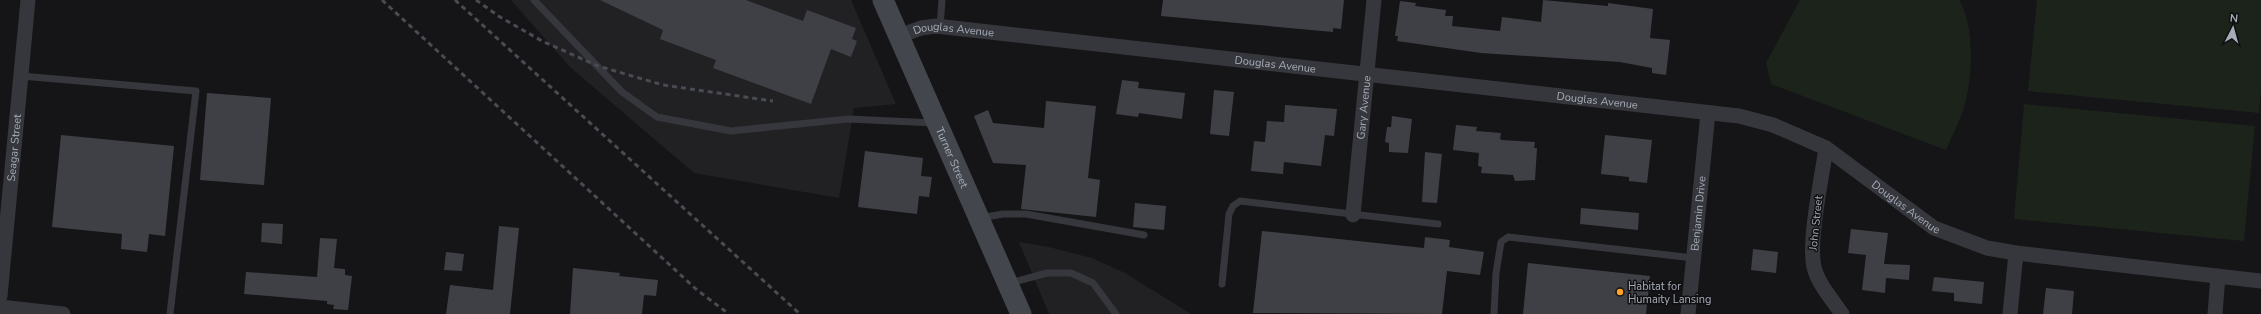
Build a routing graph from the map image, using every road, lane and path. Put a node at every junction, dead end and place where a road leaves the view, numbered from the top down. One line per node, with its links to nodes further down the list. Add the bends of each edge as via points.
1 (28, 0): 9 (street, Seagar Street)
2 (534, 0): 11 (lane, via 622,92 657,117 731,131 848,119)
3 (883, 0): 7 (street, Turner Street)
4 (942, 0): 6 (lane)
5 (1374, 0): 8 (street, Gary Avenue)
6 (940, 27): 7 (street, Douglas Avenue, via 921,28); 8 (street, Douglas Avenue)
7 (899, 36): 11 (street, Turner Street)
8 (1367, 74): 10 (street, Douglas Avenue); 13 (street, Gary Avenue)
9 (21, 76): 23 (street, Seagar Street); 26 (lane, via 196,91)
10 (1708, 113): 12 (street, Douglas Avenue, via 1740,116 1773,125); 18 (street, Benjamin Drive)
11 (937, 124): 14 (street, Turner Street)
12 (1826, 148): 17 (street, Douglas Avenue, via 1934,228 1987,248); 31 (street, John Street, via 1812,249 1814,267 1821,283)
13 (1353, 215): 15 (lane); 22 (lane, via 1240,201 1233,206 1230,214)
14 (980, 218): 16 (lane, via 1026,214); 21 (street, Turner Street)
15 (1438, 224)
16 (1144, 235)
17 (2016, 253): 19 (street, Douglas Avenue); 32 (street)
18 (1694, 258): 29 (lane, via 1508,237 1501,242); 30 (street, Benjamin Drive)
19 (2218, 276): 20 (street, Douglas Avenue); 33 (street)
20 (2261, 281)
21 (1008, 284): 27 (street, Turner Street); 28 (lane, via 1047,273 1071,273 1093,283)
22 (1222, 284)
23 (0, 296)
24 (0, 307): 25 (street)
25 (63, 314)
26 (170, 314)
27 (1021, 314)
28 (1116, 314)
29 (1494, 314)
30 (1688, 314)
31 (1842, 314)
32 (2010, 314)
33 (2214, 314)

